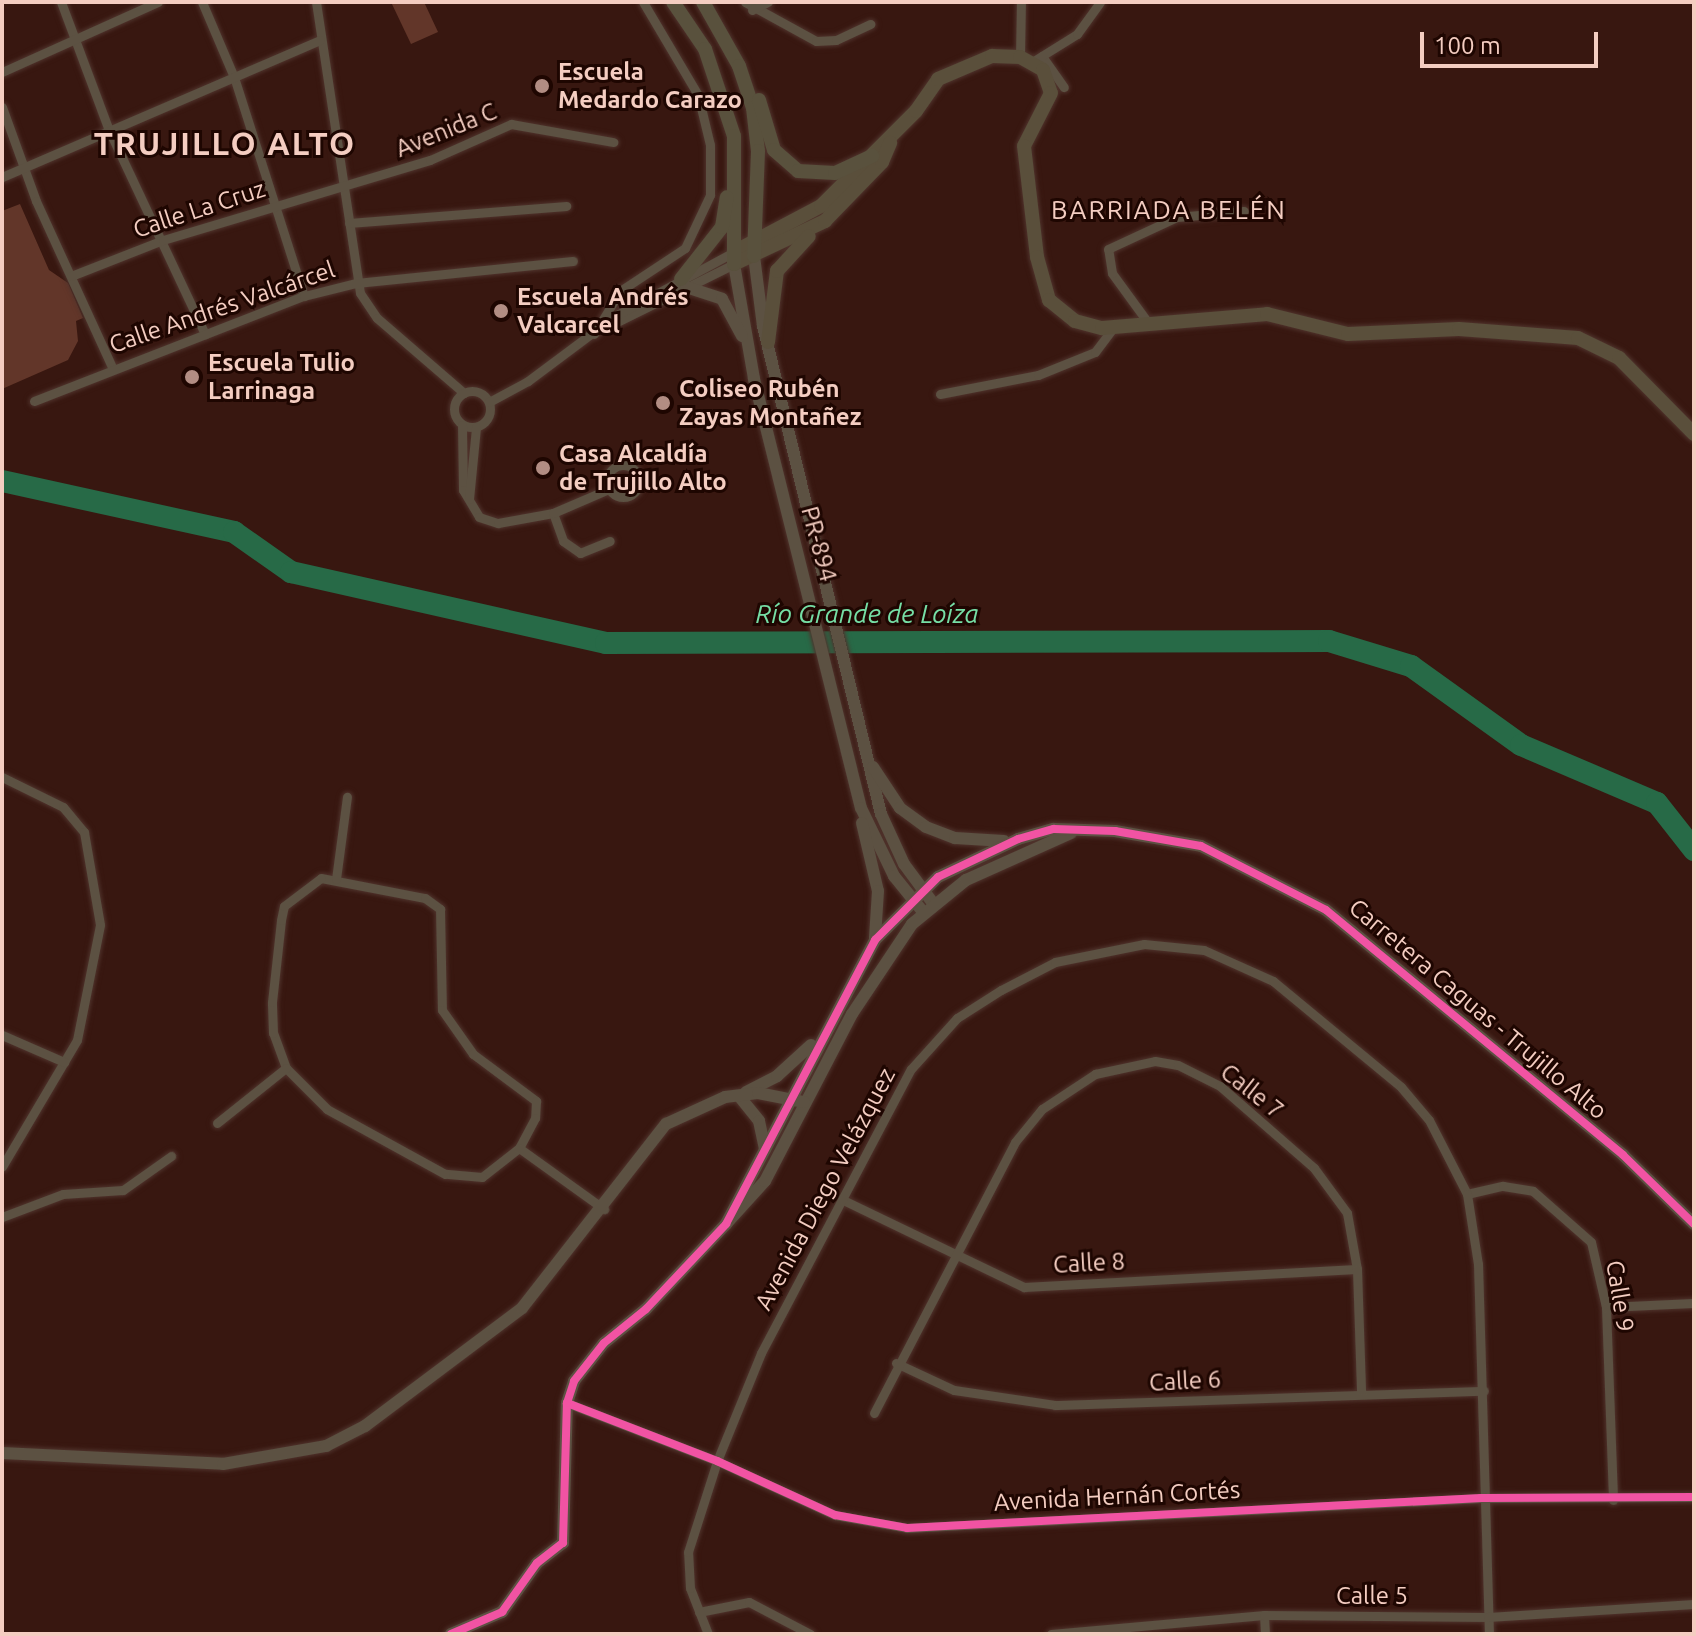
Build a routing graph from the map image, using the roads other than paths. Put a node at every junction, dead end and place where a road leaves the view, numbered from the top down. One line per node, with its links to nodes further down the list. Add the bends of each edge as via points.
1 (61, 2): 13 (street)
2 (158, 2): 13 (street)
3 (202, 2): 18 (street)
4 (316, 2): 14 (street)
5 (643, 2): 45 (street, via 698,95 710,145 710,195 685,248 620,291)
6 (673, 2): 26 (main road, via 715,72 734,136)
7 (703, 2): 16 (main road)
8 (768, 2): 11 (street)
9 (1021, 2): 15 (street)
10 (1100, 2): 15 (street, via 1077,34)
11 (748, 6): 12 (street, via 816,41 836,40)
12 (870, 24)
13 (74, 40): 17 (street); 21 (street)
14 (320, 40): 18 (street); 28 (street)
15 (1031, 59): 19 (street); 22 (main road, via 992,56 938,79); 43 (main road, via 1047,77 1051,93 1024,146 1044,288 1056,308 1075,321)
16 (739, 66): 24 (main road, via 751,77 774,150 787,164 824,175); 35 (main road, via 758,151)
17 (2, 72)
18 (234, 77): 21 (street); 29 (street)
19 (1064, 87)
20 (2, 107): 25 (street)
21 (108, 128): 25 (street); 34 (street)
22 (895, 131): 24 (main road); 33 (main road, via 882,162)
23 (613, 142): 28 (street, Avenida C, via 511,124 430,160)
24 (872, 156): 35 (main road, via 811,214)
25 (23, 168): 27 (street); 38 (street)
26 (736, 168): 36 (main road); 40 (main road, via 728,179 722,227)
27 (2, 177)
28 (342, 184): 29 (street, Calle La Cruz); 32 (street)
29 (273, 205): 34 (street, Calle La Cruz); 41 (street)
30 (566, 206): 32 (street)
31 (1244, 211): 42 (street, via 1177,217 1108,249 1112,273 1132,308)
32 (349, 223): 39 (street)
33 (815, 227): 35 (main road); 46 (main road, via 777,271)
34 (163, 240): 38 (street, Calle La Cruz); 44 (street)
35 (755, 249): 36 (main road); 46 (street, PR-894 / PR-894)
36 (734, 258): 40 (street); 47 (street, PR-894 / PR-894)
37 (573, 261): 39 (street, Calle Andrés Valcárcel)
38 (71, 276): 48 (street)
39 (356, 283): 41 (street, Calle Andrés Valcárcel); 49 (street, via 377,318)
40 (683, 283): 45 (street); 47 (street, via 722,299)
41 (304, 296): 44 (street, Calle Andrés Valcárcel)
42 (1152, 326): 43 (main road); 55 (main road, via 1267,314 1348,334 1459,329 1578,338 1619,358)
43 (1113, 328): 50 (street, via 1095,352 1038,375)
44 (205, 334): 48 (street, Calle Andrés Valcárcel)
45 (594, 334): 52 (street)
46 (768, 342): 60 (street, PR-894 / PR-894)
47 (745, 343): 63 (street, PR-894 / PR-894)
48 (112, 367): 51 (street, Calle Andrés Valcárcel)
49 (464, 393): 52 (street, via 481,393); 53 (street, via 454,408)
50 (940, 394)
51 (34, 401)
52 (489, 402): 54 (street, via 487,420)
53 (462, 425): 54 (street); 57 (street, via 463,490)
54 (476, 427): 57 (street)
55 (1694, 434)
56 (609, 489): 58 (street)
57 (469, 499): 58 (street, via 479,517 498,523)
58 (553, 513): 59 (street, via 563,541 580,553)
59 (610, 541)
60 (870, 761): 65 (street, via 900,808 926,827 975,841); 67 (street, PR-894 / PR-894, via 884,822)
61 (2, 777): 72 (street, via 63,807 84,832 100,925 77,1040)
62 (347, 797): 66 (street)
63 (861, 808): 67 (street, PR-894 / PR-894); 69 (street, via 878,891)
64 (1071, 833): 65 (street, Carretera Caguas - Trujillo Alto, via 1054,829); 68 (street, Carretera Caguas - Trujillo Alto, via 998,862); 87 (street, Carretera Caguas - Trujillo Alto, via 1135,832 1201,846 1326,910 1623,1155)
65 (1018, 839): 67 (street, Carretera Caguas - Trujillo Alto, via 957,866)
66 (336, 879): 73 (street, via 321,878 284,906 272,1002 273,1033); 78 (street, via 425,898 440,909 442,1010 473,1054 536,1101 535,1118)
67 (916, 894): 68 (street, PR-894 / PR-894); 69 (street, Carretera Caguas - Trujillo Alto)
68 (928, 908): 76 (street, Carretera Caguas - Trujillo Alto, via 870,983)
69 (875, 940): 71 (street, Carretera Caguas - Trujillo Alto)
70 (2, 1035): 72 (street)
71 (819, 1038): 74 (street, via 777,1076); 75 (street, Carretera Caguas - Trujillo Alto)
72 (64, 1062): 81 (street)
73 (286, 1068): 77 (street); 78 (street, via 327,1109 445,1174 482,1177)
74 (739, 1096): 75 (street); 79 (street, via 759,1121); 84 (street, via 706,1103 666,1124)
75 (790, 1097): 76 (street); 79 (street, Carretera Caguas - Trujillo Alto)
76 (804, 1102): 86 (street, Carretera Caguas - Trujillo Alto, via 765,1181)
77 (217, 1123)
78 (519, 1148): 84 (street)
79 (765, 1149): 86 (street, Carretera Caguas - Trujillo Alto)
80 (171, 1156): 85 (street, via 123,1190 63,1194)
81 (2, 1167)
82 (1467, 1194): 83 (street, Avenida Diego Velázquez, via 1429,1120 1401,1087 1273,981 1204,950 1144,944 1055,962 957,1018 911,1069); 91 (street, Calle 9, via 1503,1186 1533,1191 1591,1242); 94 (street, Avenida Diego Velázquez, via 1478,1264)
83 (843, 1200): 88 (street, Calle 8); 98 (street, Avenida Diego Velázquez, via 761,1353)
84 (604, 1209): 97 (street, via 522,1308 365,1426 326,1446 223,1464)
85 (2, 1217)
86 (726, 1224): 95 (street, via 646,1309 604,1343 574,1381)
87 (1694, 1224)
88 (953, 1255): 89 (street, Calle 8, via 1024,1287); 89 (street, Calle 7, via 1015,1142 1042,1109 1095,1074 1155,1061 1178,1065 1220,1086 1314,1168 1347,1213); 92 (street, Calle 7)
89 (1357, 1269): 93 (street, Calle 7)
90 (1694, 1303): 91 (street)
91 (1606, 1307): 101 (street, Calle 9)
92 (896, 1363): 93 (street, Calle 6, via 954,1390 1055,1405); 96 (street, Calle 7)
93 (1361, 1391): 94 (street, Calle 6)
94 (1484, 1391): 100 (street, Avenida Diego Velázquez)
95 (567, 1403): 98 (street, Avenida Hernán Cortés); 106 (street, via 563,1543 537,1563 502,1612)
96 (874, 1413)
97 (2, 1453)
98 (717, 1461): 100 (street, Avenida Hernán Cortés, via 835,1515 907,1528); 103 (street, Avenida Diego Velázquez, via 688,1552)
99 (1694, 1497): 101 (street, Avenida Hernán Cortés)
100 (1481, 1498): 101 (street, Avenida Hernán Cortés); 105 (street, Avenida Diego Velázquez)
101 (1613, 1500)
102 (1694, 1604): 105 (street, Calle 5)
103 (699, 1612): 107 (street, Avenida Diego Velázquez); 108 (street, via 749,1602)
104 (1264, 1615): 105 (street, Calle 5); 109 (street, Calle 5); 110 (street)
105 (1488, 1617): 111 (street, Avenida Diego Velázquez)
106 (451, 1634)
107 (708, 1634)
108 (810, 1634)
109 (1051, 1634)
110 (1265, 1634)
111 (1489, 1634)

